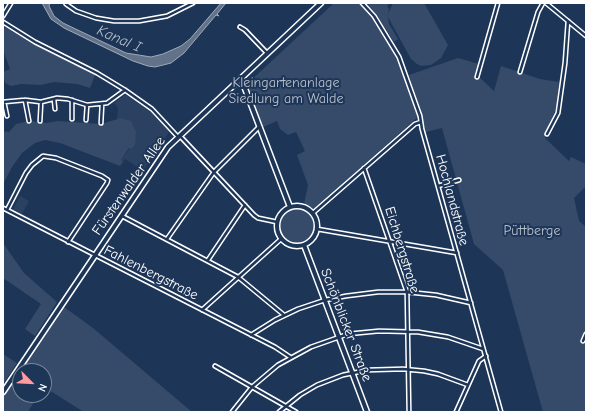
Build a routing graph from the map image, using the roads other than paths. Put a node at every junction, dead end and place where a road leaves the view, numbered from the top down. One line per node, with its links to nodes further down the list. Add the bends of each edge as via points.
1 (11, 3): 8 (street)
2 (193, 3): 7 (street, via 169,15 139,22 96,18 76,12)
3 (321, 3): 13 (main road, Fürstenwalder Allee)
4 (362, 3): 31 (street, Hochlandstraße, via 374,16 399,57)
5 (498, 3): 15 (street)
6 (545, 3): 9 (street); 14 (street, via 538,12)
7 (66, 4)
8 (3, 16)
9 (568, 21): 12 (street); 34 (street, via 558,113)
10 (3, 22): 17 (street)
11 (240, 27): 13 (street, via 246,30)
12 (586, 36)
13 (267, 53): 16 (main road, Fürstenwalder Allee)
14 (520, 72)
15 (477, 77)
16 (241, 78): 33 (main road); 35 (main road, Fürstenwalder Allee)
17 (125, 90): 23 (street, via 110,103); 35 (street, via 152,109)
18 (54, 99): 20 (street); 22 (street); 25 (street)
19 (25, 100): 21 (street); 22 (street); 29 (street)
20 (72, 100): 24 (street); 27 (street)
21 (4, 102): 26 (street)
22 (41, 102): 30 (street)
23 (102, 104): 24 (street); 32 (street)
24 (87, 105): 28 (street)
25 (55, 109)
26 (7, 116)
27 (72, 119)
28 (86, 120)
29 (29, 121)
30 (40, 121)
31 (422, 122): 36 (street, via 415,124); 39 (street, Hochlandstraße)
32 (101, 123)
33 (260, 127): 37 (street); 41 (main road)
34 (547, 134)
35 (179, 136): 37 (street); 45 (main road, Fürstenwalder Allee)
36 (364, 168): 44 (street); 51 (street, Eichbergstraße)
37 (214, 172): 40 (street); 48 (street)
38 (459, 180): 39 (street)
39 (438, 186): 53 (street, Hochlandstraße)
40 (245, 206): 46 (street, via 258,218); 55 (street)
41 (290, 207): 44 (main road, via 304,207); 46 (main road, via 282,212)
42 (3, 208): 43 (street, Fahlenbergstraße)
43 (7, 210): 50 (street, Fahlenbergstraße); 50 (street, via 26,173 43,156 56,158 102,176 108,180 107,183)
44 (313, 213): 47 (main road)
45 (121, 216): 48 (street); 54 (main road, Fürstenwalder Allee)
46 (277, 222): 49 (main road)
47 (317, 229): 51 (street); 52 (main road, via 314,237)
48 (167, 239): 55 (street)
49 (281, 239): 52 (main road, via 295,246); 56 (street)
50 (68, 242): 54 (street, Fahlenbergstraße)
51 (390, 243): 53 (street); 57 (street, Eichbergstraße)
52 (304, 245): 58 (main road, Schönblicker Straße)
53 (457, 253): 59 (street, Hochlandstraße)
54 (94, 256): 60 (street, Fahlenbergstraße); 75 (main road, Fürstenwalder Allee)
55 (208, 260): 56 (street)
56 (238, 277): 60 (street); 61 (street)
57 (407, 292): 58 (street, via 368,293); 59 (street); 62 (street, Eichbergstraße)
58 (325, 300): 61 (street); 65 (main road, Schönblicker Straße)
59 (471, 303): 67 (street, Hochlandstraße)
60 (202, 310): 64 (street, Fahlenbergstraße)
61 (284, 315): 64 (street)
62 (408, 331): 65 (street, via 368,332); 67 (street, via 448,337); 71 (street, Eichbergstraße)
63 (586, 334): 66 (street)
64 (251, 335): 69 (street, Fahlenbergstraße)
65 (339, 337): 69 (street, via 311,346); 72 (main road, Schönblicker Straße)
66 (583, 341)
67 (483, 349): 68 (street, Hochlandstraße)
68 (486, 356): 73 (street, via 479,361); 83 (street, Hochlandstraße)
69 (290, 357): 74 (street, via 269,371)
70 (215, 366): 74 (street)
71 (408, 369): 72 (street); 73 (street, via 438,374); 81 (street, Eichbergstraße)
72 (353, 372): 76 (street, via 317,385); 80 (main road, Schönblicker Straße)
73 (468, 385): 82 (street)
74 (252, 387): 76 (street); 77 (street)
75 (3, 392)
76 (286, 406): 78 (street); 79 (street)
77 (232, 412)
78 (279, 412)
79 (296, 412)
80 (367, 412)
81 (409, 412)
82 (456, 412)
83 (501, 412)

